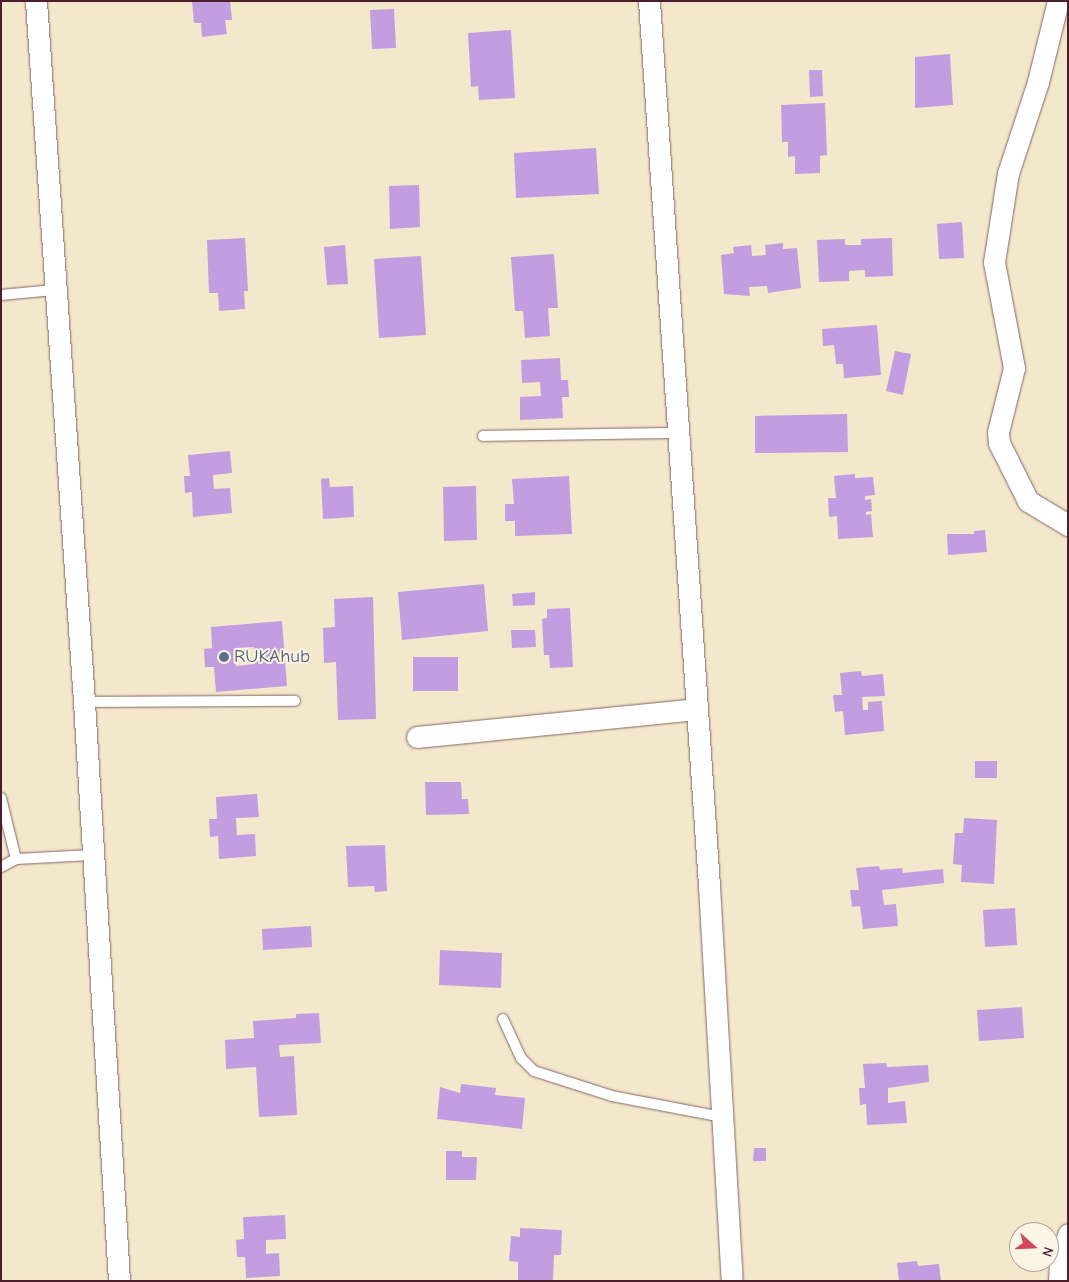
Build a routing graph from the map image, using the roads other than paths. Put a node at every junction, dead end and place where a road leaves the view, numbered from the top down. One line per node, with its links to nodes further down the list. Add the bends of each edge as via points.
1 (36, 1): 4 (street)
2 (649, 1): 6 (street)
3 (1058, 1): 8 (street, via 1038,82 1008,173 994,262 1014,368 998,432 999,443 1028,501)
4 (54, 290): 5 (lane); 10 (street)
5 (1, 294)
6 (679, 433): 7 (lane); 11 (street)
7 (483, 436)
8 (1068, 525)
9 (295, 701): 10 (lane)
10 (84, 702): 14 (street)
11 (696, 709): 12 (street); 18 (street)
12 (417, 737)
13 (1, 798): 15 (lane)
14 (92, 855): 15 (lane); 20 (street)
15 (16, 859): 16 (lane)
16 (1, 867)
17 (503, 1019): 18 (lane, via 521,1058 534,1070 612,1096)
18 (722, 1117): 21 (street)
19 (1068, 1234): 22 (street, via 1060,1261)
20 (119, 1281)
21 (732, 1281)
22 (1059, 1281)

